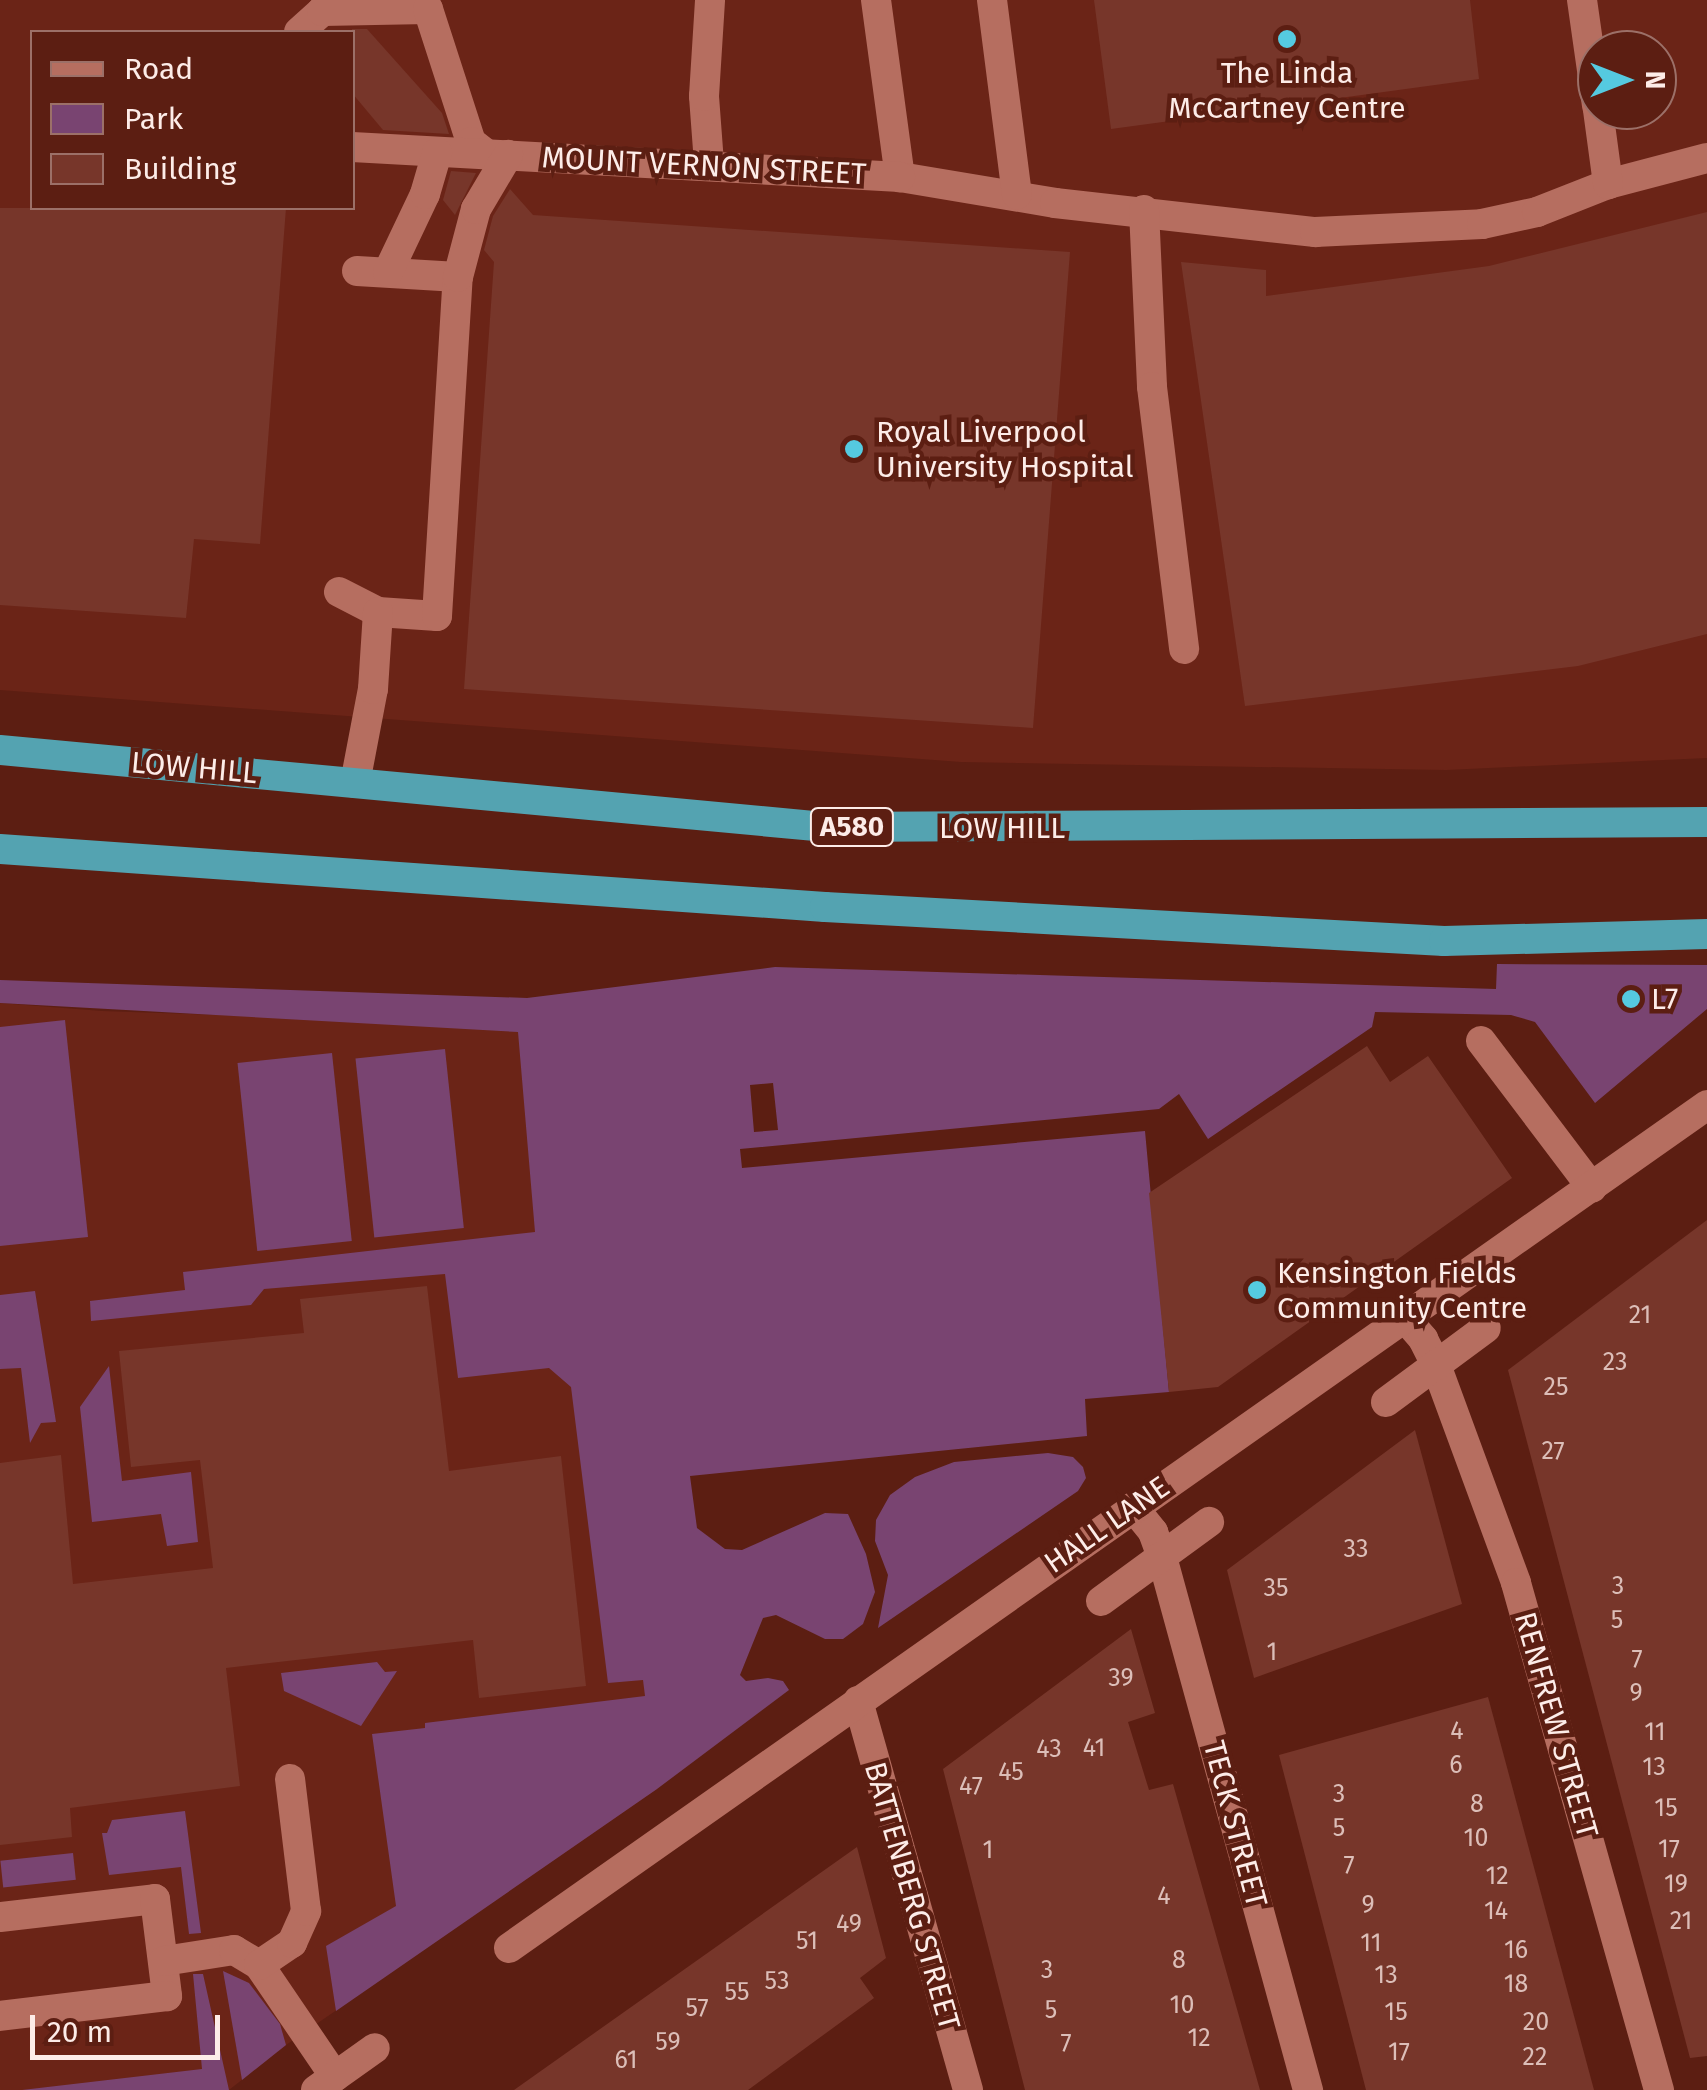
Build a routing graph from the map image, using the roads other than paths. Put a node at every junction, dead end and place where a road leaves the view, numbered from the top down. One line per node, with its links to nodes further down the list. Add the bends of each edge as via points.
1 (710, 0): 13 (street, via 704,96)
2 (876, 0): 14 (street, MOUNT VERNON STREET)
3 (992, 0): 16 (street)
4 (1582, 0): 7 (street)
5 (432, 5): 6 (street, via 322,11); 11 (street, via 471,142)
6 (301, 30)
7 (1586, 30)
8 (1600, 130): 15 (street)
9 (355, 147): 10 (street, MOUNT VERNON STREET)
10 (437, 153): 11 (street, MOUNT VERNON STREET); 18 (street, via 424,194 372,272)
11 (496, 154): 13 (street, MOUNT VERNON STREET); 18 (street)
12 (1707, 158): 15 (street, MOUNT VERNON STREET)
13 (709, 163): 14 (street, MOUNT VERNON STREET)
14 (900, 177): 16 (street, MOUNT VERNON STREET)
15 (1608, 184): 17 (street, MOUNT VERNON STREET, via 1537,212 1418,230 1315,232)
16 (1017, 194): 17 (street, MOUNT VERNON STREET)
17 (1144, 210): 21 (street, via 1152,387)
18 (458, 277): 20 (street, via 437,616)
19 (339, 592): 20 (street)
20 (378, 612): 23 (street, via 373,689)
21 (1184, 649)
22 (0, 750): 23 (highway, LOW HILL / A580)
23 (355, 783): 24 (highway, LOW HILL / A580, via 826,827)
24 (1707, 822)
25 (0, 849): 26 (highway, via 805,906 1444,941)
26 (1707, 934)
27 (1481, 1041): 29 (street)
28 (1707, 1105): 29 (street, HALL LANE)
29 (1592, 1188): 30 (street, HALL LANE)
30 (1405, 1318): 32 (street, RENFREW STREET); 34 (street, HALL LANE)
31 (1486, 1328): 32 (street)
32 (1436, 1365): 33 (street); 49 (street, RENFREW STREET, via 1516,1583)
33 (1386, 1402)
34 (1134, 1507): 36 (street, TECK STREET, via 1154,1532); 38 (street, HALL LANE)
35 (1210, 1522): 36 (street)
36 (1162, 1557): 37 (street); 48 (street, TECK STREET)
37 (1101, 1601)
38 (858, 1701): 41 (street, HALL LANE); 47 (street, BATTENBERG STREET)
39 (290, 1778): 43 (street, via 306,1911 292,1943)
40 (0, 1917): 42 (street, via 155,1898)
41 (509, 1948)
42 (164, 1961): 43 (street, via 234,1950); 44 (street, via 167,1996)
43 (259, 1966): 46 (street)
44 (0, 2016)
45 (375, 2048): 46 (street)
46 (326, 2083)
47 (968, 2090)
48 (1308, 2090)
49 (1659, 2090)

